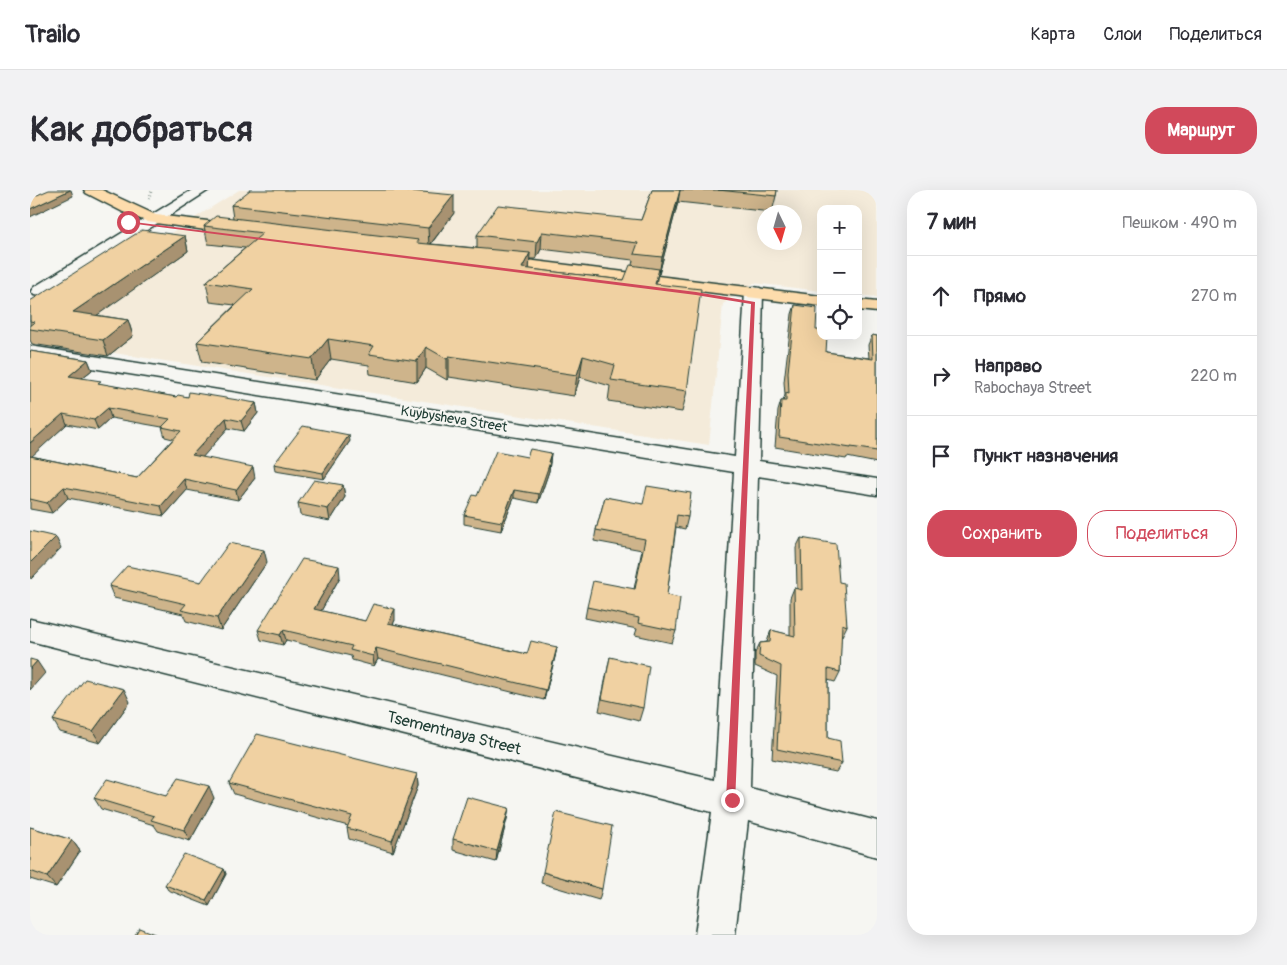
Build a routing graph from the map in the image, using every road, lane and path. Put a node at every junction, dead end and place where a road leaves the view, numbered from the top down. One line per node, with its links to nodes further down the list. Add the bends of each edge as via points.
1 (91, 190): 6 (highway)
2 (148, 190): 3 (path)
3 (153, 190): 5 (path)
4 (202, 190): 6 (street)
5 (149, 197)
6 (153, 219): 7 (highway); 9 (street)
7 (260, 232)
8 (477, 259): 10 (highway)
9 (40, 291)
10 (754, 292): 11 (highway); 15 (street)
11 (817, 300)
12 (862, 305): 13 (highway)
13 (877, 307)
14 (30, 352): 15 (street, Kuybysheva Street)
15 (746, 466): 16 (street, Kuybysheva Street); 18 (street)
16 (877, 487)
17 (30, 630): 18 (street, Tsementnaya Street)
18 (732, 800): 19 (street, Tsementnaya Street); 20 (street)
19 (877, 839)
20 (715, 935)

